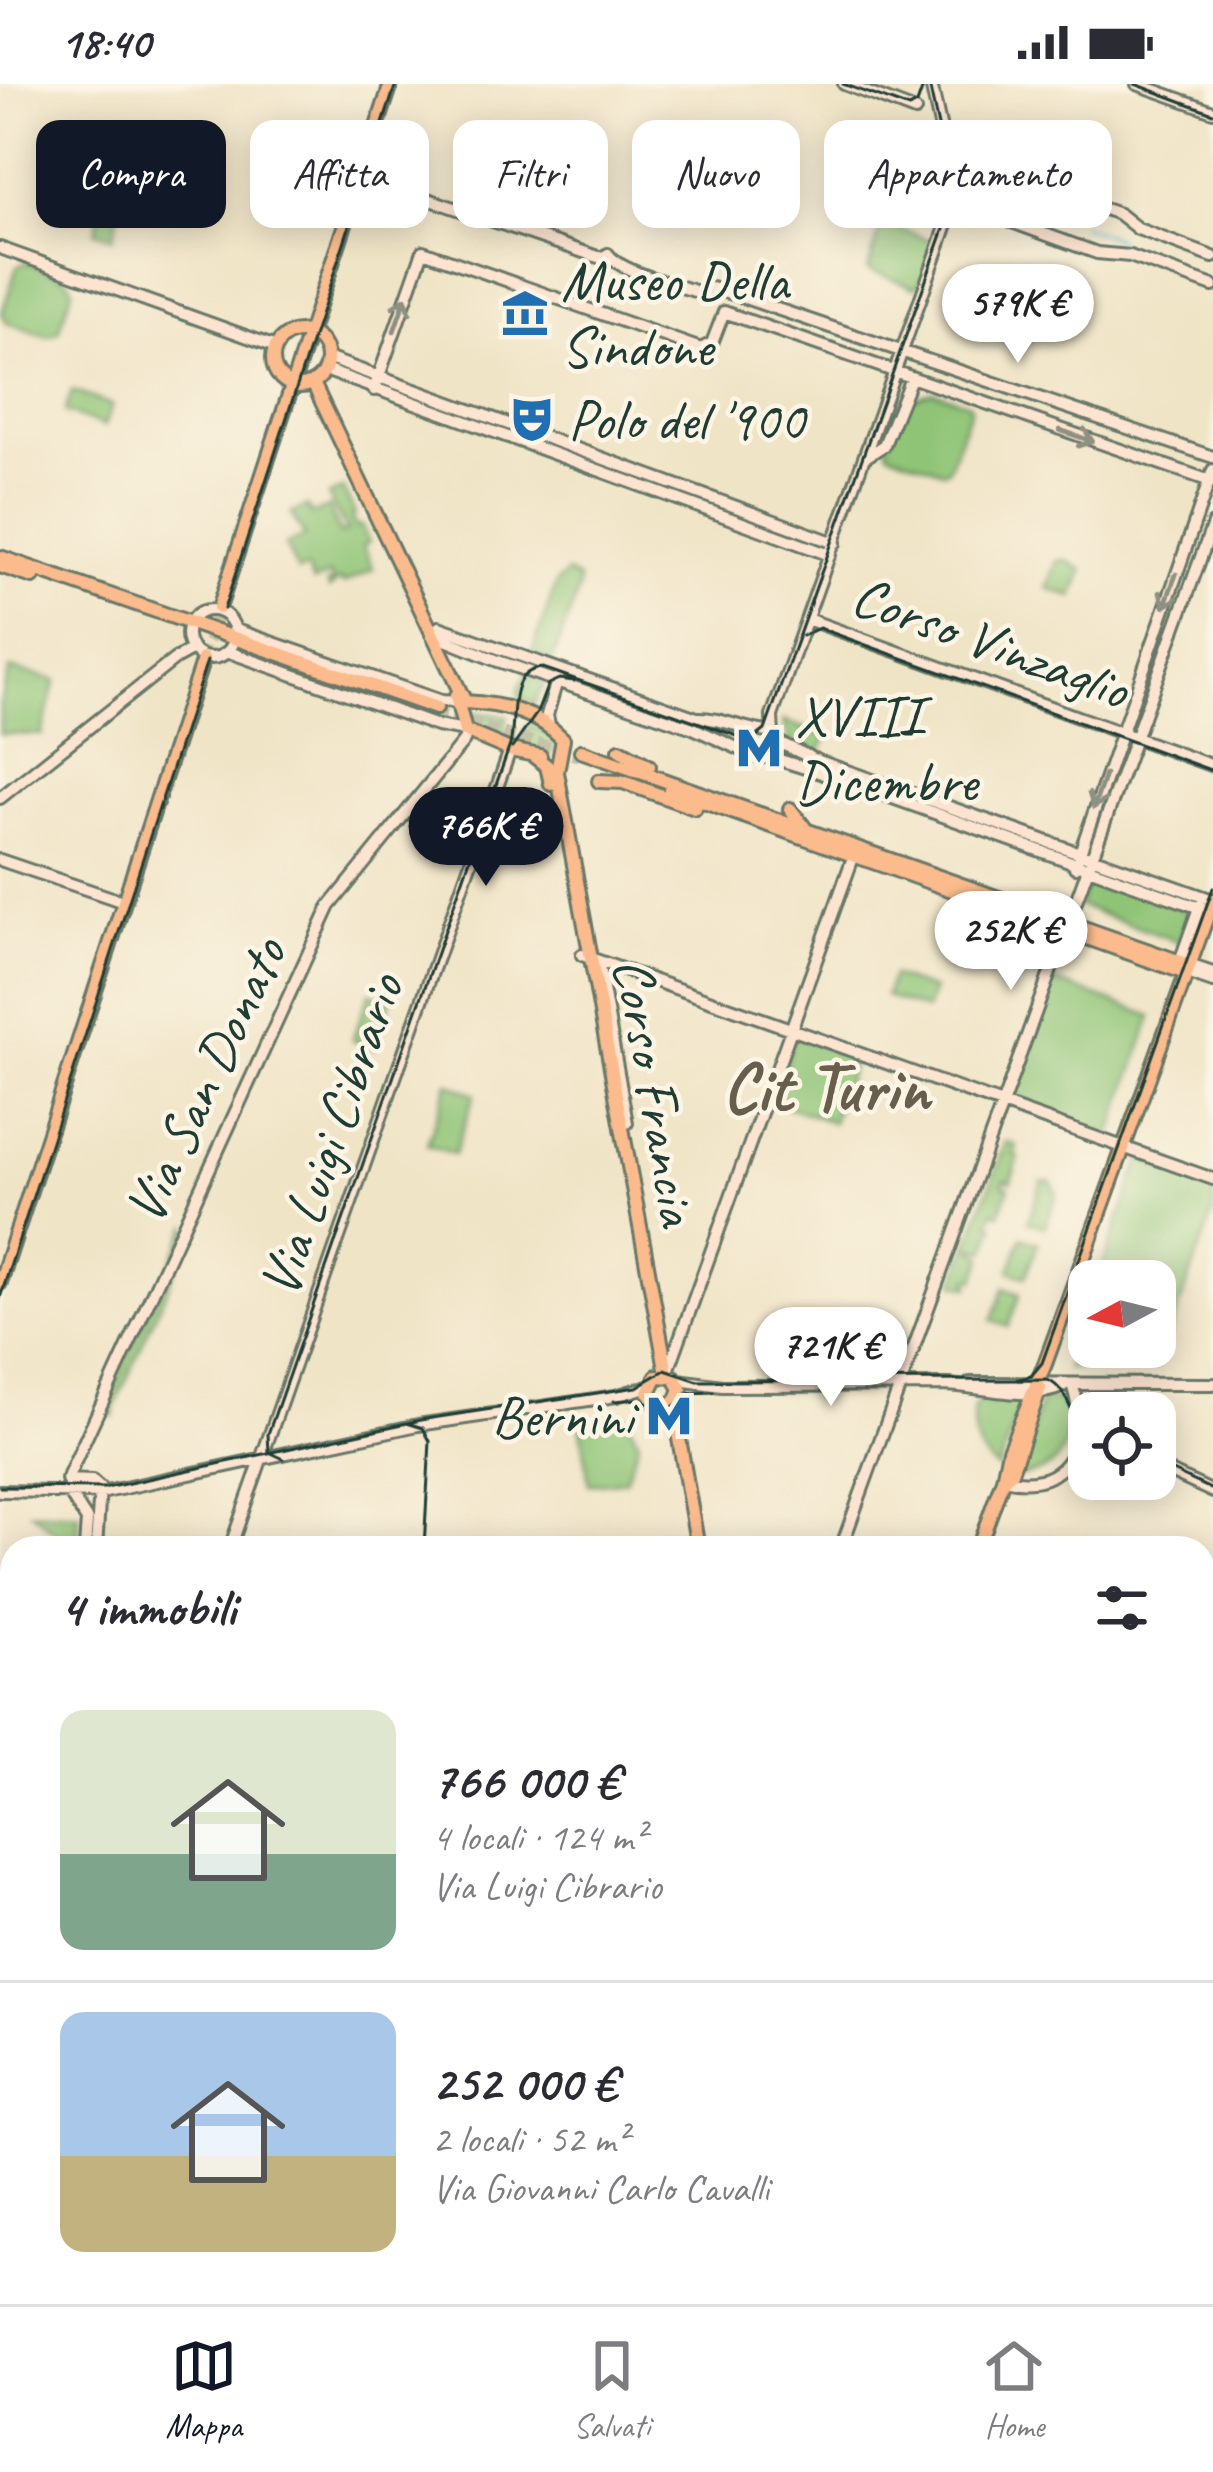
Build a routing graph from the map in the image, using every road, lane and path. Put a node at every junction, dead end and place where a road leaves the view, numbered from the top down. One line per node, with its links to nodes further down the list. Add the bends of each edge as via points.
1 (390, 84): 7 (main road)
2 (844, 84): 5 (street)
3 (931, 84): 8 (street)
4 (1137, 84): 6 (street)
5 (915, 111)
6 (1213, 111)
7 (379, 120)
8 (936, 120)
9 (429, 199): 20 (street, via 701,293 731,294)
10 (1112, 212): 15 (street)
11 (348, 228): 17 (main road)
12 (943, 228): 20 (street)
13 (1028, 228): 16 (street)
14 (0, 248): 18 (street)
15 (1213, 257)
16 (1213, 286)
17 (309, 333): 18 (main road, via 290,334); 21 (main road, via 321,342); 25 (main road)
18 (276, 347): 25 (main road, via 274,367)
19 (922, 358): 20 (street); 22 (street, via 929,372); 27 (street)
20 (899, 361): 22 (street); 24 (street, one-way to 20, via 423,250 701,349 710,346 724,312); 26 (street)
21 (326, 364): 23 (main road); 24 (street)
22 (914, 379): 26 (street, via 884,445); 28 (street, one-way to 28)
23 (313, 383): 25 (main road); 35 (main road)
24 (376, 384): 31 (street)
25 (292, 385): 36 (main road)
26 (865, 457): 29 (street)
27 (1213, 457)
28 (1212, 478): 46 (street, one-way to 46)
29 (843, 518): 31 (street); 33 (street)
30 (1213, 524): 48 (street)
31 (832, 549): 33 (street)
32 (0, 562): 37 (main road)
33 (823, 575): 34 (street)
34 (807, 619): 42 (street); 46 (street, Corso Vinzaglio)
35 (431, 634): 38 (street, via 518,668); 38 (street, via 439,627); 39 (main road)
36 (229, 635): 37 (main road); 37 (street); 37 (street, via 202,610); 39 (street); 41 (main road); 44 (street, via 437,726)
37 (192, 641): 59 (street); 67 (main road)
38 (558, 674): 43 (street, via 547,715); 45 (street); 52 (street)
39 (462, 702): 40 (main road); 44 (main road)
40 (498, 708): 43 (main road); 44 (main road, via 470,710)
41 (435, 711)
42 (771, 719): 45 (street); 47 (street)
43 (552, 728): 51 (main road, Corso Francia, via 563,739)
44 (468, 730): 50 (main road); 87 (street, Via San Donato, via 326,913)
45 (758, 731): 47 (street); 52 (street)
46 (1120, 733): 48 (street, Corso Vinzaglio); 65 (street, one-way to 65)
47 (774, 737): 54 (street); 56 (street)
48 (1135, 739): 57 (street, Corso Vinzaglio); 65 (street)
49 (620, 750): 61 (main road, via 719,790)
50 (514, 751): 55 (main road); 83 (street, Via Luigi Cibrario)
51 (561, 752): 55 (main road); 69 (main road, Corso Francia, via 556,772)
52 (751, 752): 54 (street)
53 (580, 753): 61 (main road)
54 (767, 757): 56 (street)
55 (540, 760): 69 (main road, Corso Francia)
56 (812, 765): 65 (street)
57 (1213, 766)
58 (599, 781): 61 (main road, via 718,815)
59 (0, 798)
60 (790, 809): 62 (main road)
61 (753, 814): 62 (main road); 63 (main road)
62 (804, 828): 63 (main road)
63 (855, 851): 68 (main road); 72 (street)
64 (0, 860): 67 (street)
65 (1083, 860): 66 (street); 68 (street)
66 (1207, 901): 70 (main road)
67 (124, 902): 76 (main road)
68 (1064, 925): 70 (main road); 73 (street)
69 (590, 958): 72 (street); 81 (main road, Corso Francia); 81 (main road, Corso Francia)
70 (1183, 967): 71 (street); 74 (main road)
71 (1213, 978)
72 (793, 1030): 73 (street); 81 (street)
73 (999, 1103): 74 (street); 79 (street)
74 (1119, 1145): 75 (street); 80 (main road)
75 (1213, 1179)
76 (0, 1283)
77 (1069, 1384): 78 (street); 80 (street); 82 (street)
78 (1213, 1384)
79 (899, 1385): 80 (street); 81 (street); 95 (street)
80 (1036, 1387): 86 (main road)
81 (666, 1388): 83 (street); 94 (main road, Corso Francia)
82 (1072, 1392)
83 (261, 1459): 90 (street); 93 (street, Via Luigi Cibrario)
84 (1068, 1459): 86 (street, via 1030,1482)
85 (1176, 1475): 89 (street)
86 (1003, 1479): 96 (main road)
87 (68, 1486): 88 (street); 90 (street); 90 (street, via 92,1481); 91 (street, via 86,1516)
88 (0, 1491)
89 (1213, 1492)
90 (101, 1493): 92 (street)
91 (85, 1536)
92 (97, 1536)
93 (234, 1536)
94 (691, 1536)
95 (846, 1536)
96 (982, 1536)

